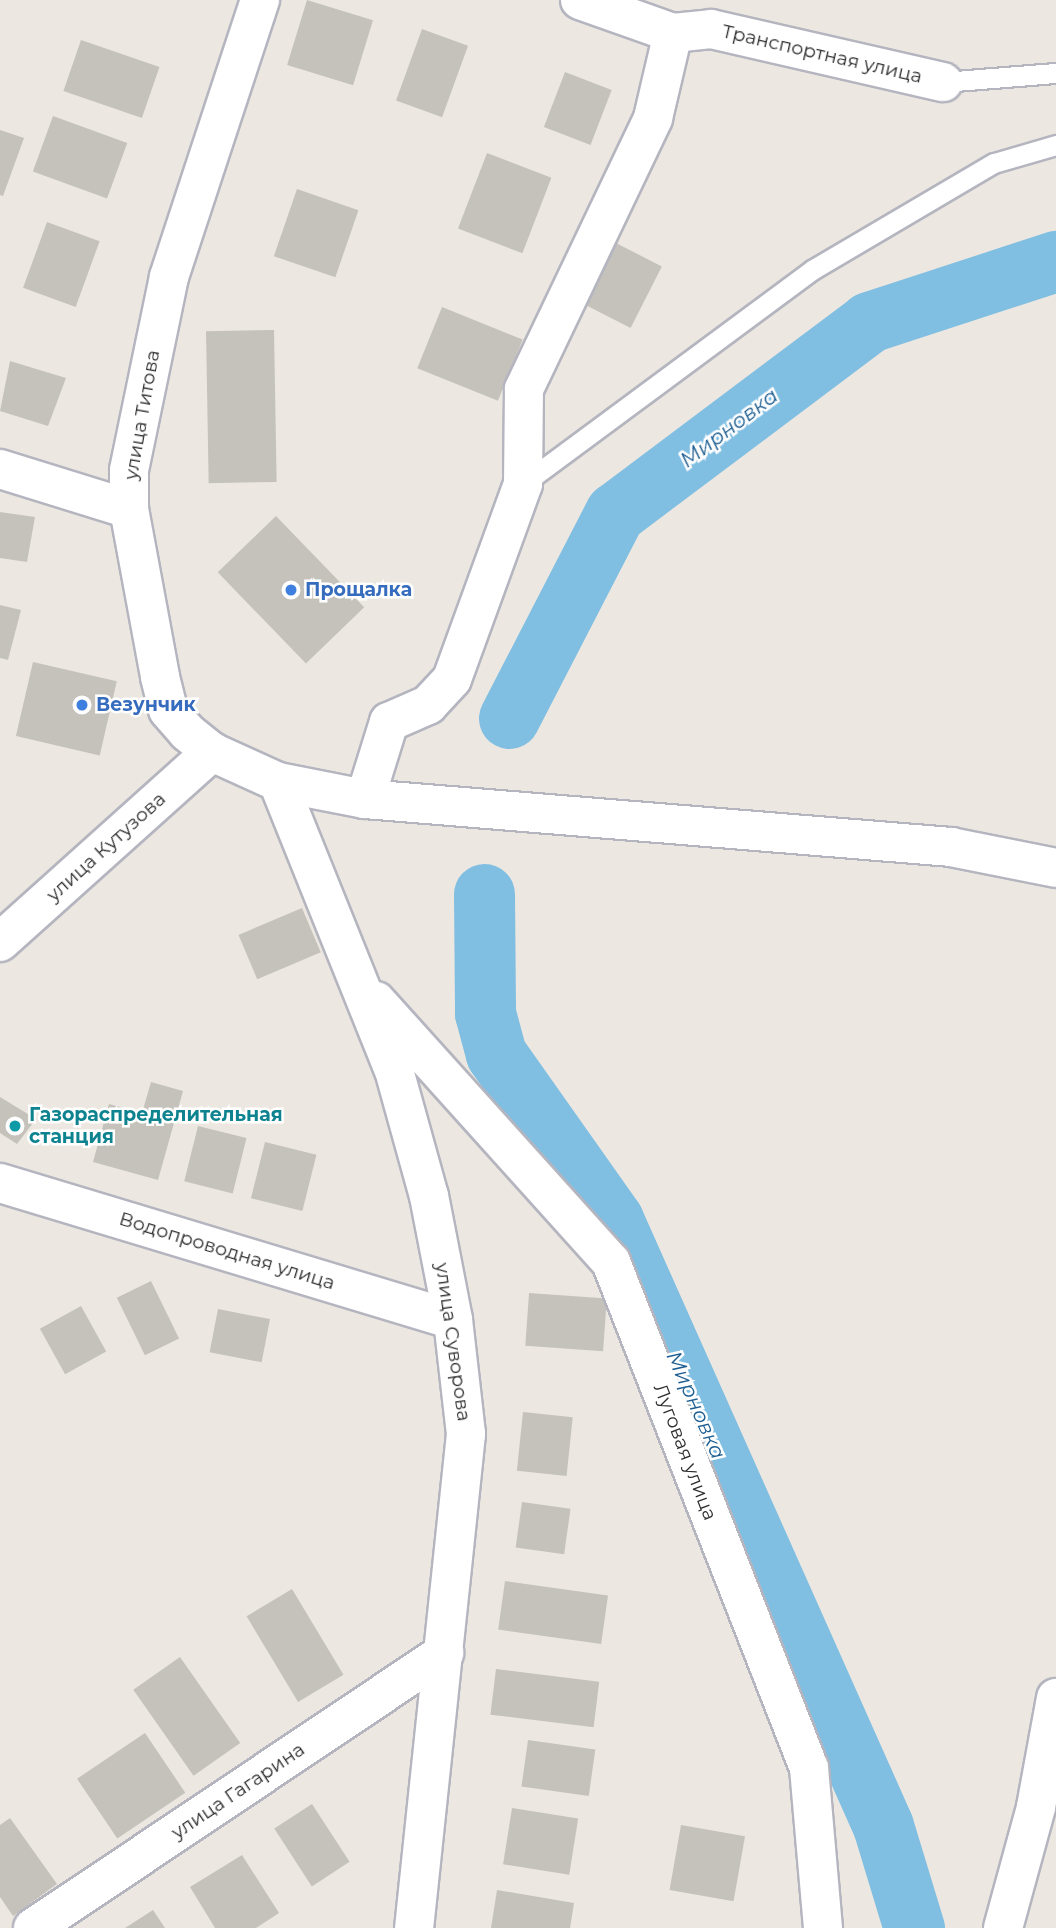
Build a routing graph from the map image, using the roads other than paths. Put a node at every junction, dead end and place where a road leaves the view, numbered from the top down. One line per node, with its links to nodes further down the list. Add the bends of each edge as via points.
1 (260, 0): 9 (street, улица Титова, via 169,277 129,470)
2 (580, 0): 3 (street, Транспортная улица)
3 (673, 33): 5 (street, Транспортная улица, via 711,29); 8 (street, via 653,118 524,389)
4 (1056, 73): 5 (lane)
5 (943, 82)
6 (1056, 145): 8 (lane, via 994,163 812,270)
7 (0, 469): 9 (street)
8 (523, 484): 12 (street, via 452,679 428,705 389,722)
9 (129, 509): 10 (street, улица Титова, via 168,710)
10 (212, 752): 11 (street, улица Титова); 14 (street, улица Кутузова)
11 (278, 782): 12 (street, улица Титова); 15 (street, улица Суворова)
12 (365, 799): 13 (street, улица Титова, via 951,847)
13 (1056, 868)
14 (0, 942)
15 (356, 979): 17 (street, улица Суворова, via 394,1070 429,1196); 22 (street, Луговая улица, via 611,1262 809,1768)
16 (0, 1183): 17 (street, Водопроводная улица)
17 (453, 1320): 18 (street, улица Суворова, via 466,1434)
18 (444, 1653): 20 (street, улица Гагарина); 21 (street, улица Суворова)
19 (1056, 1698): 23 (street, via 1036,1807)
20 (33, 1928)
21 (414, 1928)
22 (823, 1928)
23 (1003, 1928)

